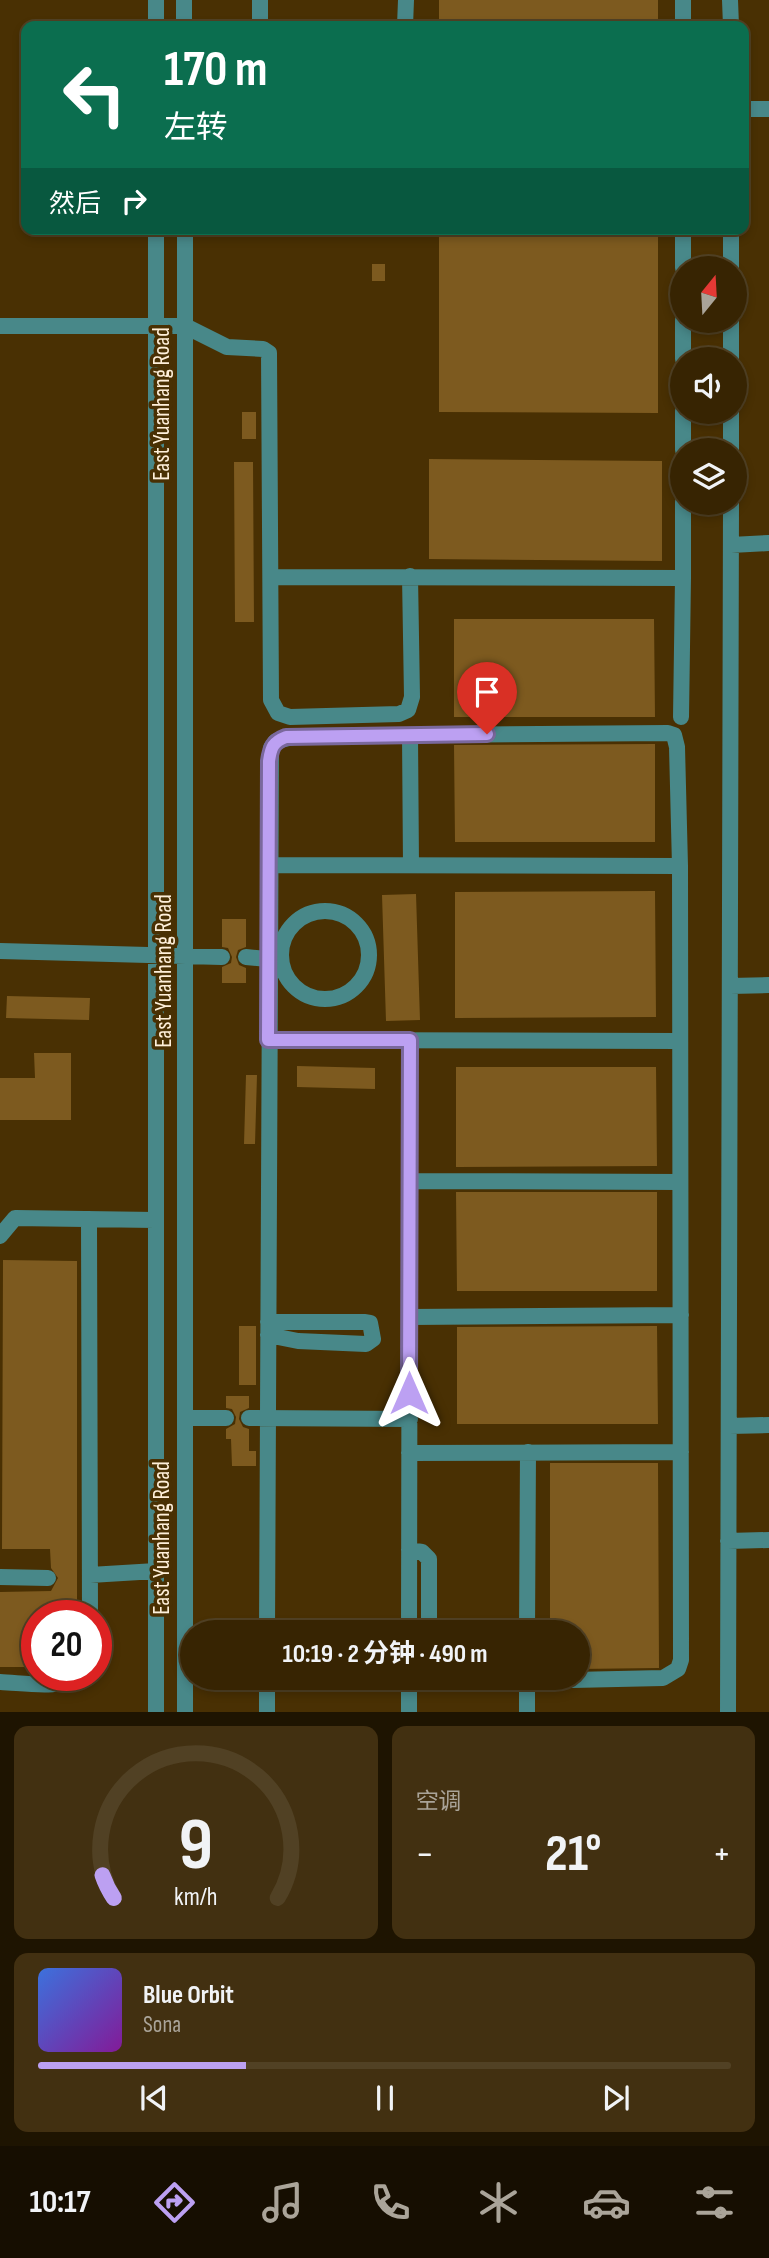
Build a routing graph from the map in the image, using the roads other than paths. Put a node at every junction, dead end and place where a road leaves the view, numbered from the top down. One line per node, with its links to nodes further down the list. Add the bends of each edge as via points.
1 (156, 0): 7 (street)
2 (184, 0): 8 (street)
3 (260, 0): 9 (street)
4 (406, 0): 10 (street)
5 (683, 0): 11 (street)
6 (730, 0): 12 (street)
7 (156, 21)
8 (184, 21)
9 (260, 21)
10 (405, 21)
11 (683, 21)
12 (731, 21)
13 (749, 109): 14 (street)
14 (769, 109)
15 (156, 235): 22 (street, East Yuanhang Road)
16 (184, 235): 23 (street, East Yuanhang Road)
17 (683, 235): 19 (street)
18 (731, 235): 20 (street)
19 (683, 256)
20 (731, 256)
21 (0, 326): 22 (street)
22 (156, 326): 23 (street); 37 (street, East Yuanhang Road)
23 (185, 326): 29 (street, via 227,347 263,349 270,358); 38 (street, East Yuanhang Road)
24 (683, 515): 30 (street)
25 (731, 515): 27 (street)
26 (769, 543): 27 (street)
27 (731, 545): 43 (street)
28 (410, 576): 29 (street); 29 (street, via 412,697 408,710 290,717 278,713 271,700); 30 (street)
29 (271, 577)
30 (683, 578): 31 (street)
31 (681, 717)
32 (410, 735): 33 (street, via 298,736 276,741 269,761); 34 (street); 35 (street, via 674,735)
33 (268, 865): 34 (street); 41 (street)
34 (411, 865): 35 (street)
35 (680, 866): 46 (street)
36 (0, 951): 37 (street)
37 (156, 953): 38 (street); 50 (street, East Yuanhang Road)
38 (187, 954): 39 (street); 55 (street, East Yuanhang Road)
39 (222, 957)
40 (246, 957): 41 (street)
41 (274, 960): 41 (street, via 297,989 312,998 329,999 345,995 359,984 370,956 359,926 347,916 328,911 309,913 293,924); 44 (street)
42 (769, 985): 43 (street)
43 (730, 986): 61 (street)
44 (268, 1040): 45 (street); 54 (street)
45 (410, 1040): 46 (street); 47 (street)
46 (680, 1041): 48 (street)
47 (410, 1181): 48 (street); 53 (street)
48 (680, 1181): 52 (street)
49 (89, 1219): 50 (street); 51 (street, via 15,1218); 69 (street)
50 (155, 1220): 68 (street, East Yuanhang Road)
51 (0, 1236)
52 (681, 1315): 53 (street); 63 (street)
53 (409, 1317): 59 (street)
54 (268, 1329): 54 (street, via 364,1322 370,1324 373,1339 366,1344 298,1341); 58 (street)
55 (186, 1418): 56 (street); 84 (street, East Yuanhang Road)
56 (226, 1418)
57 (249, 1418): 58 (street)
58 (268, 1419): 59 (street); 73 (street)
59 (410, 1419): 64 (street)
60 (769, 1425): 61 (street)
61 (729, 1426): 66 (street)
62 (528, 1452): 63 (street); 64 (street); 76 (street)
63 (681, 1452): 77 (street, via 682,1650 678,1669 663,1678)
64 (410, 1453): 67 (street)
65 (769, 1540): 66 (street)
66 (729, 1541): 88 (street)
67 (409, 1550): 74 (street); 75 (street, via 422,1552 429,1559)
68 (156, 1572): 69 (street); 83 (street, East Yuanhang Road)
69 (90, 1575): 72 (street)
70 (0, 1577): 71 (street)
71 (48, 1578)
72 (90, 1600)
73 (267, 1620)
74 (409, 1620)
75 (429, 1620)
76 (527, 1620)
77 (590, 1679)
78 (0, 1682): 79 (street)
79 (21, 1683)
80 (267, 1690): 85 (street)
81 (409, 1690): 86 (street)
82 (527, 1690): 87 (street)
83 (156, 1712)
84 (185, 1712)
85 (267, 1712)
86 (409, 1712)
87 (527, 1712)
88 (728, 1712)

